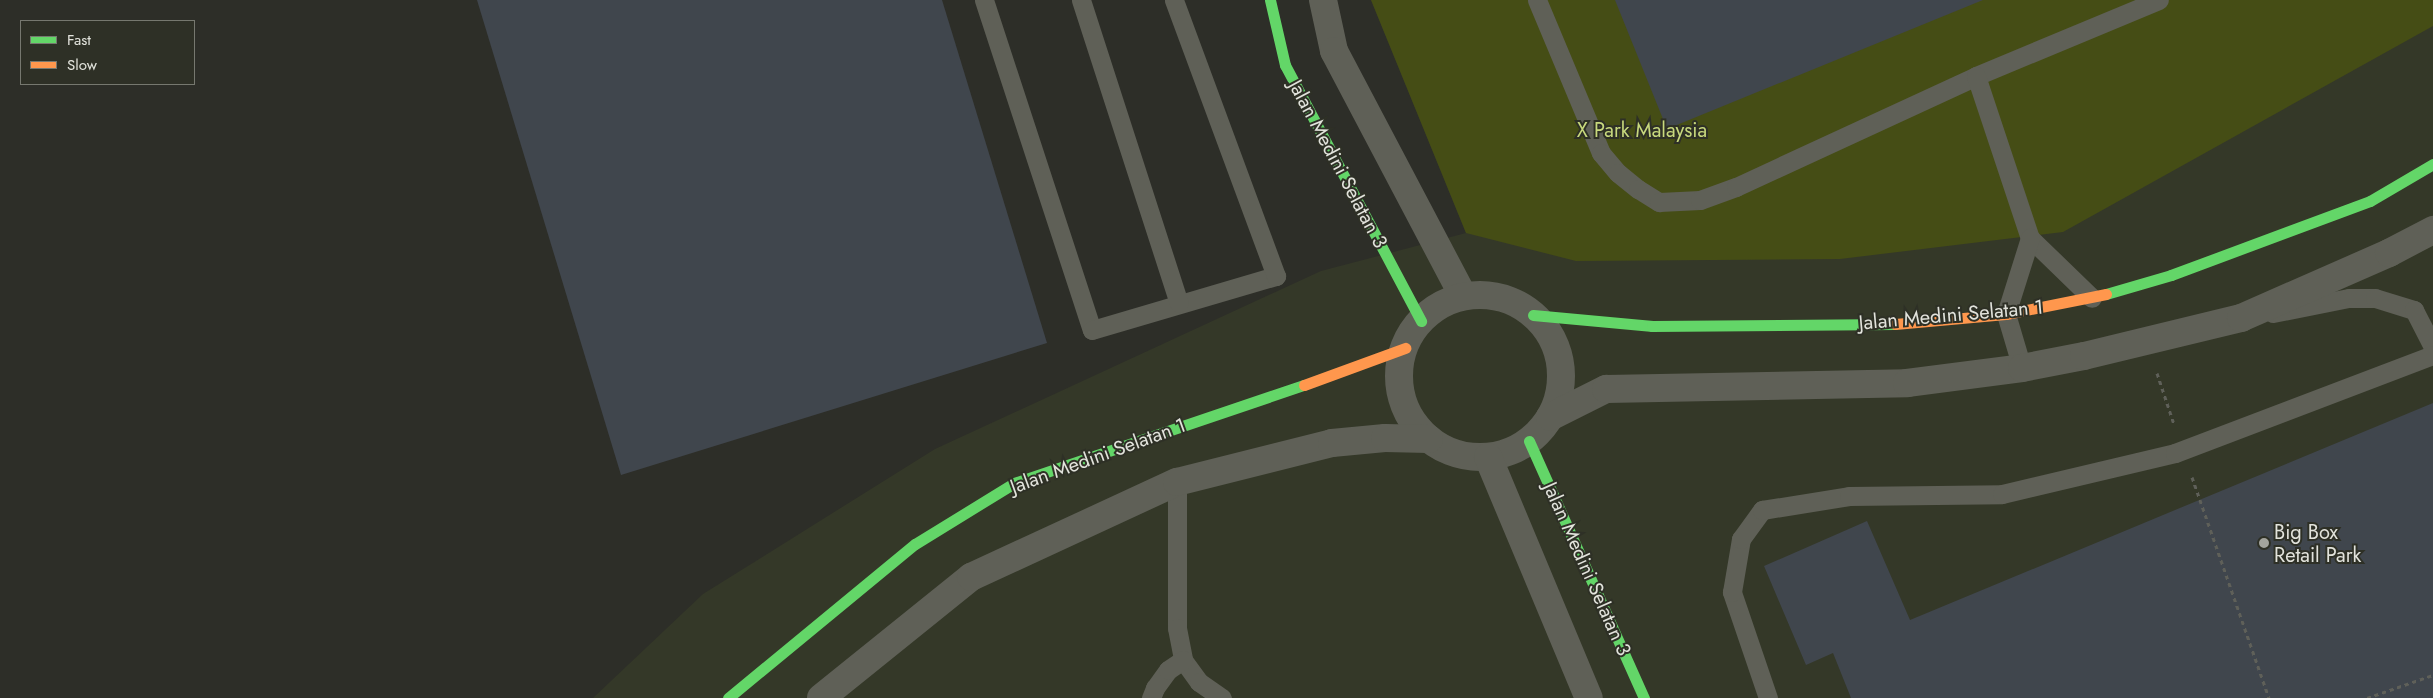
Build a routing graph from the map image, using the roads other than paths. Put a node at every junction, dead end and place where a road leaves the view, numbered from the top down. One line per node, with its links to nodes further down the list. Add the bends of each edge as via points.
1 (984, 0): 14 (lane, via 1092,330)
2 (1081, 0): 14 (lane)
3 (1174, 0): 14 (lane, via 1276,276)
4 (1270, 0): 18 (street, Jalan Medini Selatan 3, via 1286,65)
5 (1323, 0): 12 (street, via 1334,51)
6 (1537, 0): 8 (lane, via 1601,153 1618,173 1659,202 1700,200 1736,187)
7 (2159, 0): 8 (lane)
8 (1976, 76): 11 (lane)
9 (2433, 164): 13 (street, Jalan Medini Selatan 1, via 2370,201 2171,275)
10 (2433, 230): 17 (street, via 2389,253)
11 (2030, 238): 13 (lane); 15 (lane)
12 (1463, 296): 16 (street, via 1499,297 1516,302); 18 (street, via 1440,305)
13 (2092, 298): 15 (street, Jalan Medini Selatan 1)
14 (1179, 303)
15 (2006, 314): 16 (street, Jalan Medini Selatan 1, via 1902,324 1652,326); 22 (lane)
16 (1533, 315): 23 (street, via 1554,341 1561,370 1557,402)
17 (2241, 318): 19 (lane, via 2349,298 2375,298 2414,310); 22 (street)
18 (1421, 321): 20 (street)
19 (2433, 347)
20 (1405, 348): 24 (street, via 1400,364 1403,398 1410,415); 29 (street, Jalan Medini Selatan 1, via 1014,483 916,544)
21 (2433, 355): 35 (lane, via 2175,454 2002,494 1849,496 1762,510 1741,539 1732,592)
22 (2022, 368): 23 (street, via 1907,383 1606,389)
23 (1550, 417): 25 (street)
24 (1430, 439): 26 (street, via 1457,454); 27 (street, via 1385,438 1332,443)
25 (1529, 441): 26 (street, via 1516,449); 34 (street, Jalan Medini Selatan 3)
26 (1488, 457): 33 (street)
27 (1176, 482): 28 (lane, via 1177,628); 30 (street, via 971,578)
28 (1183, 660): 31 (lane, via 1168,670); 32 (lane, via 1199,682)
29 (728, 698)
30 (821, 698)
31 (1151, 698)
32 (1222, 698)
33 (1589, 698)
34 (1644, 698)
35 (1768, 698)

